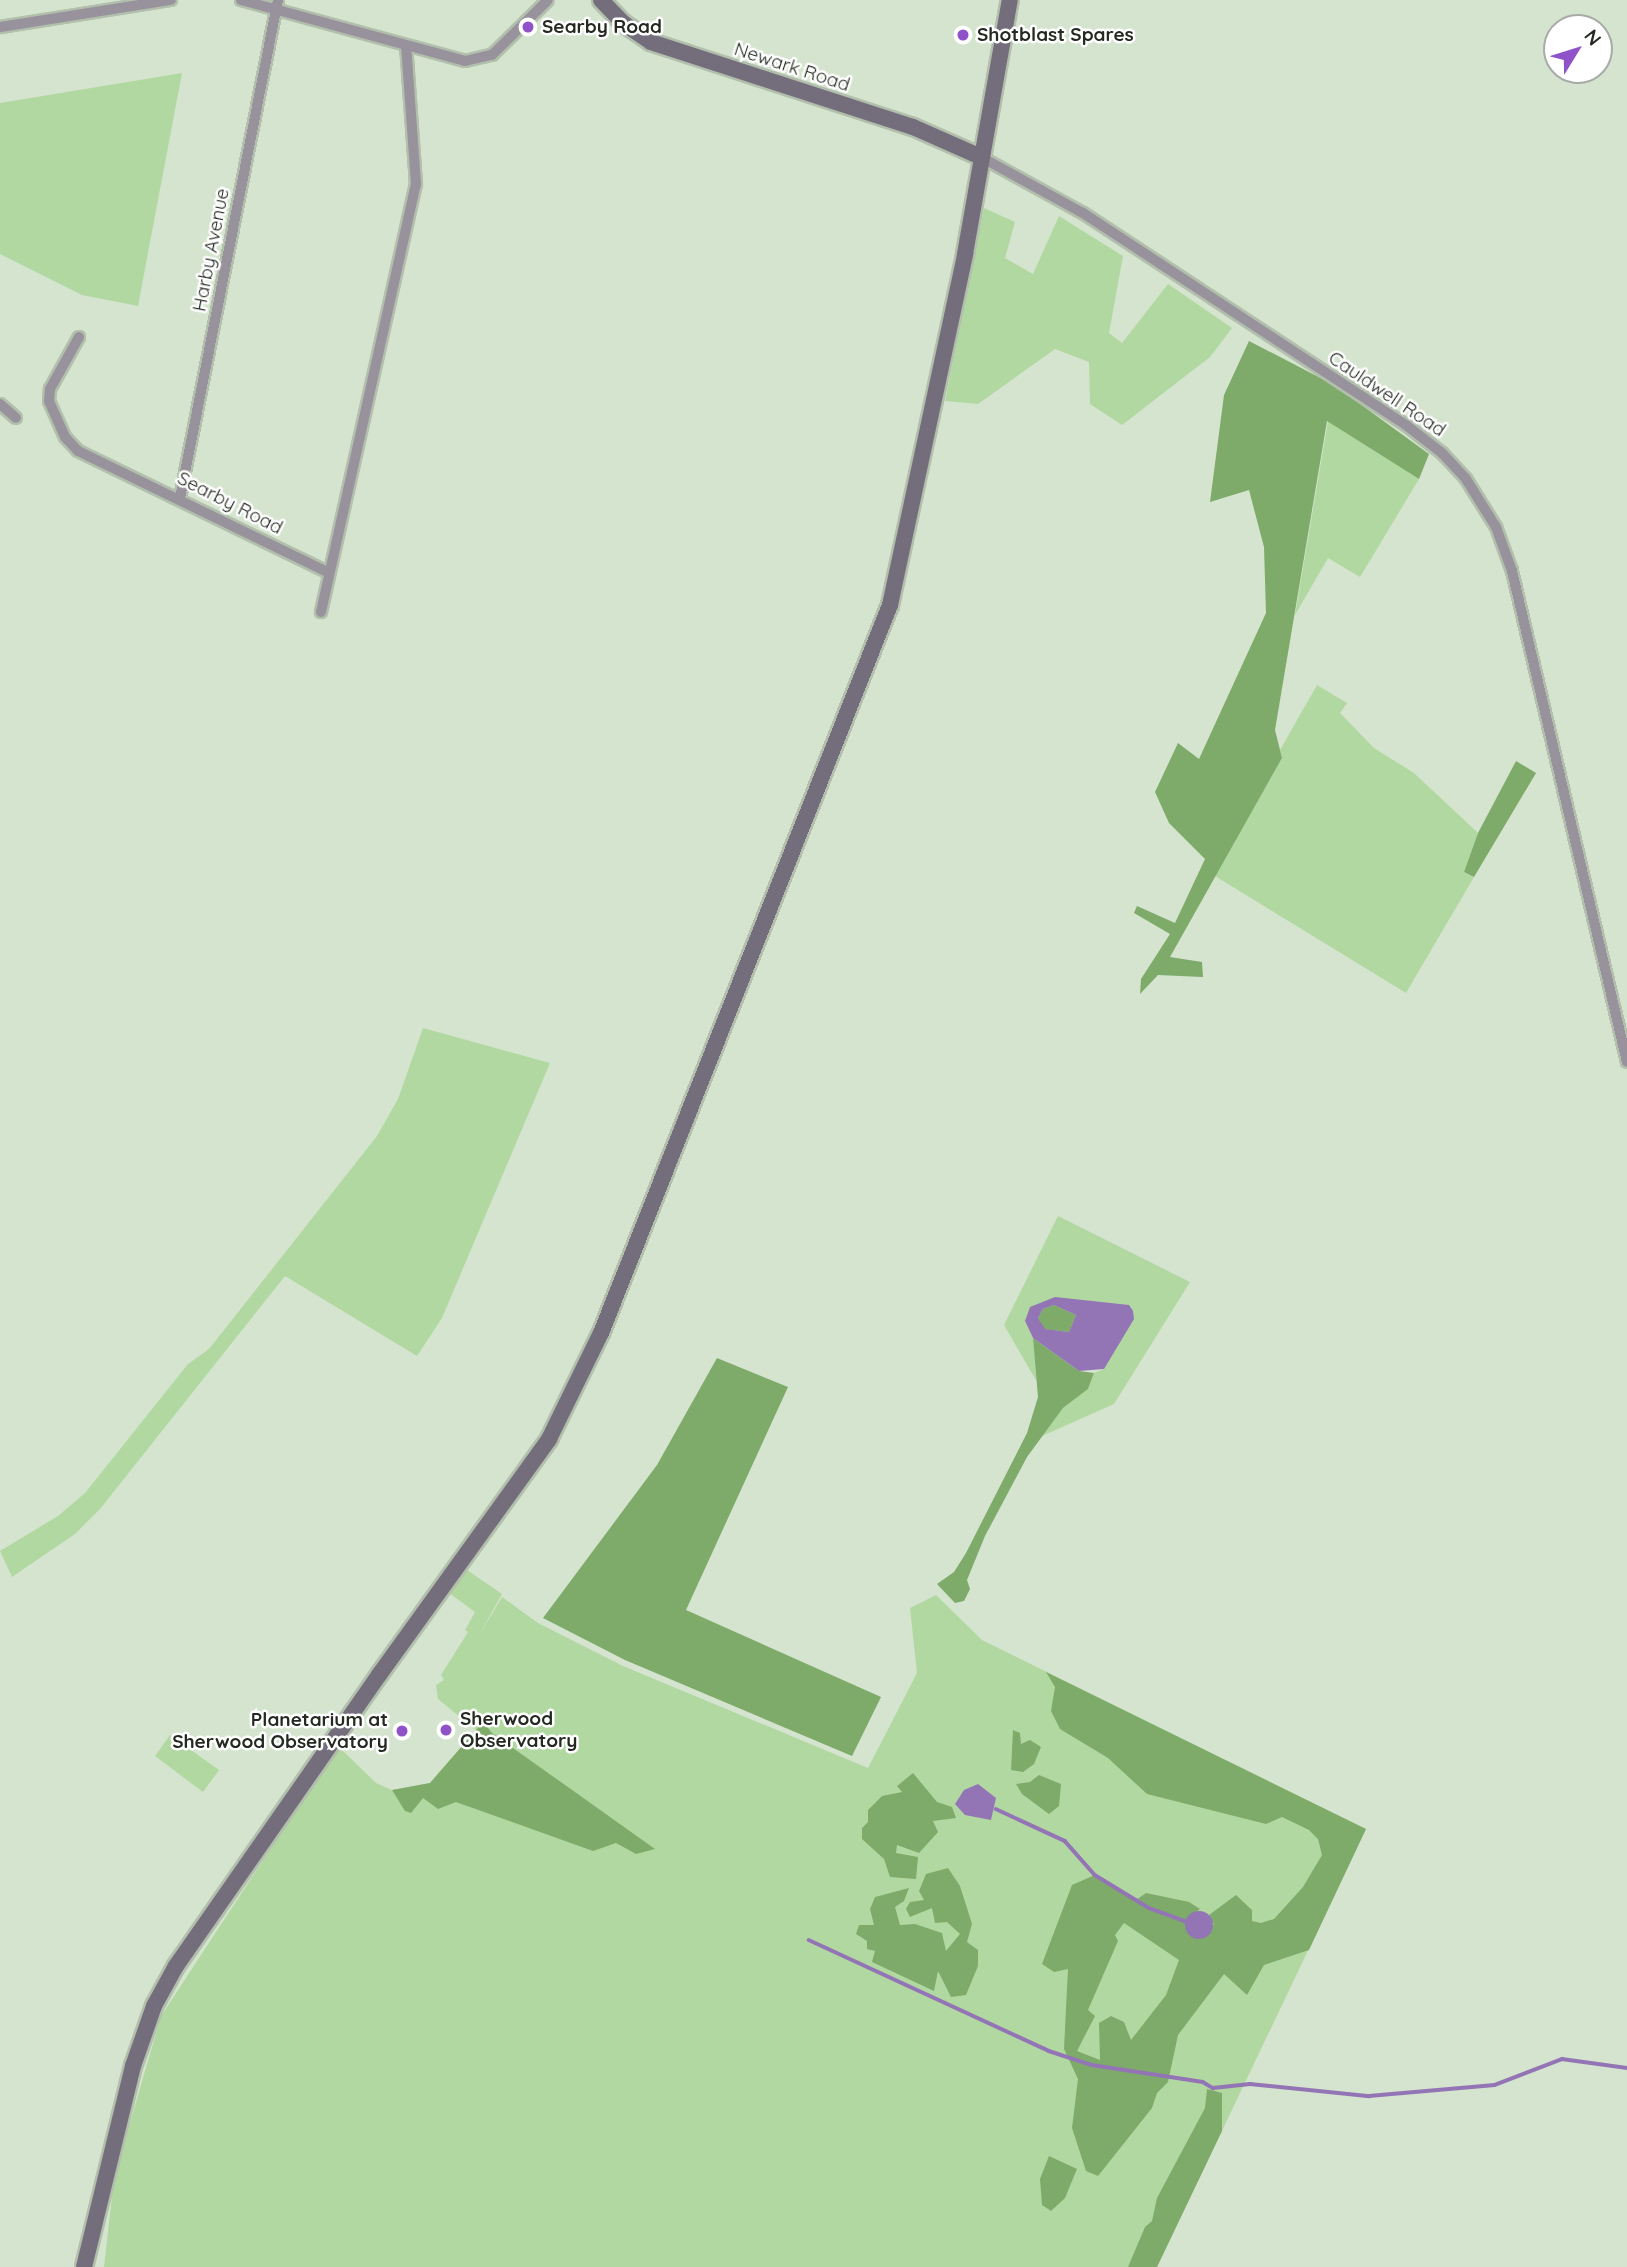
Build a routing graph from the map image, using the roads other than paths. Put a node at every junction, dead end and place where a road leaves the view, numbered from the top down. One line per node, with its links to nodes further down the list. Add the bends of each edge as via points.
1 (172, 0): 7 (street)
2 (241, 0): 6 (street)
3 (548, 0): 8 (street, via 492,55 465,61)
4 (601, 0): 9 (main road, Newark Road, via 623,23 652,42 914,127)
5 (1010, 0): 9 (main road)
6 (277, 5): 8 (street); 13 (street, Harby Avenue)
7 (0, 27)
8 (406, 46): 14 (street, via 416,184)
9 (981, 157): 16 (street, Cauldwell Road, via 1083,214 1406,425 1466,479 1496,527 1511,571); 17 (main road, via 965,254 890,604 601,1333 549,1439 176,1966 154,2006 133,2066)
10 (79, 337): 13 (street, Searby Road, via 50,389 51,410 65,437 78,450)
11 (0, 404): 12 (street)
12 (16, 418)
13 (180, 498): 14 (street, Searby Road)
14 (329, 573): 15 (street)
15 (321, 612)
16 (1627, 1062)
17 (84, 2267)

